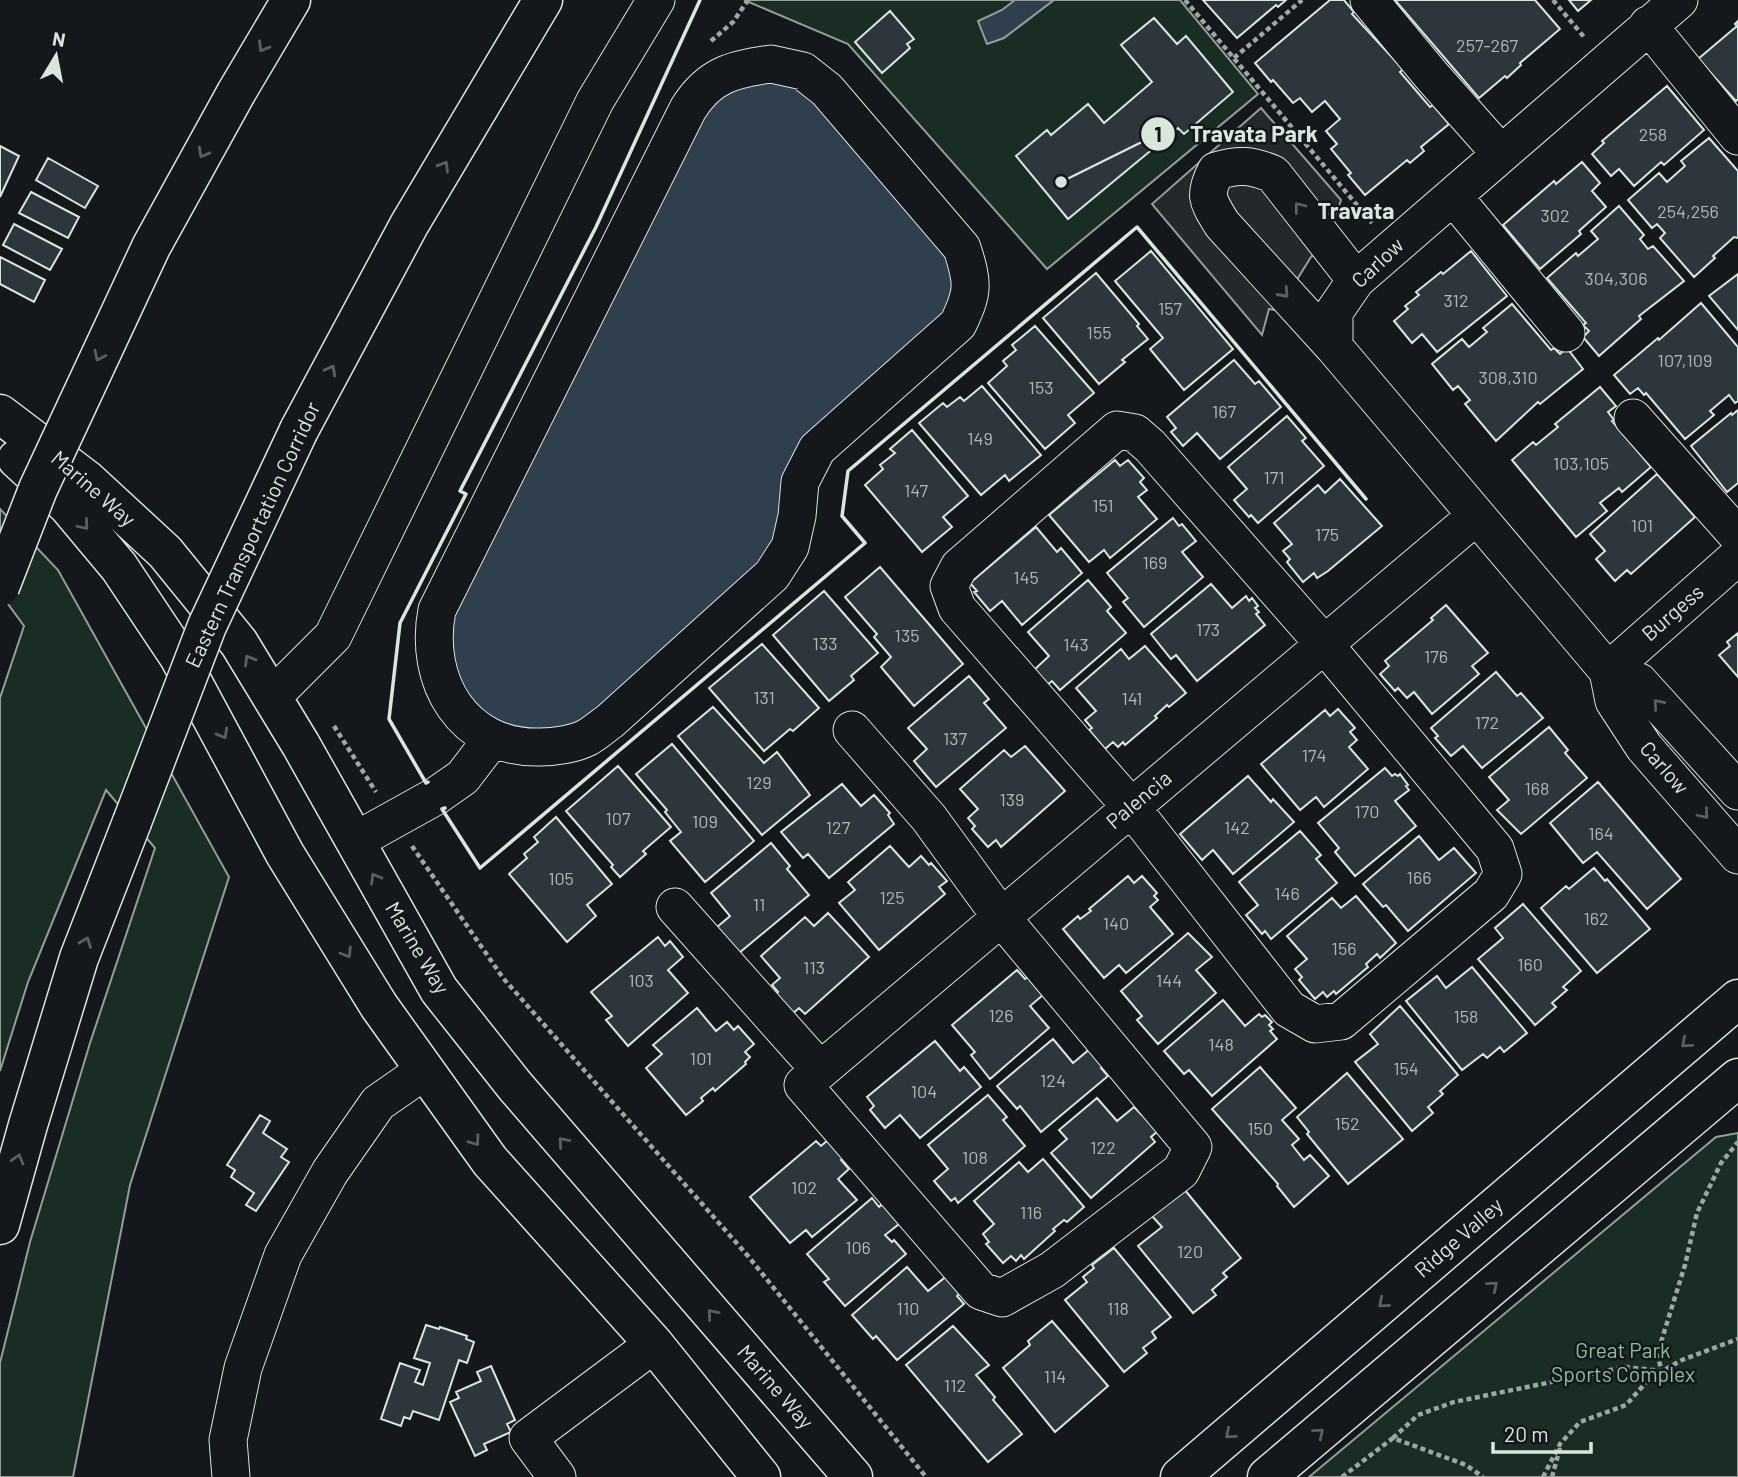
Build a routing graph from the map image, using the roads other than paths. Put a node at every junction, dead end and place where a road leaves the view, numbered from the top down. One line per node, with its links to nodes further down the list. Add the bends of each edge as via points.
1 (291, 0): 19 (main road, one-way to 19, bridge, via 151,247 38,489)
2 (543, 0): 37 (main road, Eastern Transportation Corridor, one-way to 2, bridge, via 79,958 206,626 299,430 409,225)
3 (656, 0): 22 (street, via 596,101 333,636)
4 (1369, 0): 8 (street)
5 (1679, 0): 6 (street, Carlow)
6 (1648, 25): 7 (street); 8 (street, Carlow)
7 (1738, 136)
8 (1501, 154): 9 (street, Carlow)
9 (1453, 195): 10 (street, Carlow); 11 (street)
10 (1356, 280): 12 (street, Carlow, via 1334,312); 12 (street, one-way to 12, via 1273,174 1252,166 1216,171 1207,188 1210,205 1222,224)
11 (1566, 333)
12 (1334, 347): 16 (street, Carlow)
13 (0, 414): 22 (main road, Marine Way, one-way to 13, via 239,643 165,552 87,480)
14 (1633, 418): 17 (street)
15 (0, 443): 34 (main road, Marine Way, one-way to 34, via 68,506 119,567 180,657 285,854)
16 (1476, 516): 20 (street, Palencia); 21 (street, Carlow)
17 (1738, 536)
18 (1738, 556): 21 (street, Burgess)
19 (0, 586)
20 (1324, 644): 28 (street, Palencia); 28 (street, via 1150,446 1135,433 1117,430 958,567 949,586 957,608); 28 (street, via 1495,849 1503,874 1491,894 1341,1021 1315,1024 1289,1009)
21 (1608, 671): 25 (street, Carlow, one-way to 21, via 1639,682); 26 (street, Carlow, via 1614,701 1644,747)
22 (272, 697): 29 (main road, Marine Way)
23 (852, 730): 32 (street, via 929,818)
24 (492, 739): 24 (street, via 521,748 552,747 586,738 772,575 790,547 800,482 817,449 958,324 970,299 970,272 962,248 827,90 803,71 771,64 742,67 699,91 437,610 432,635 437,669 452,703 468,723); 29 (street, via 463,777)
25 (1700, 749): 26 (street); 27 (street, Carlow)
26 (1670, 774): 30 (street, Carlow, one-way to 30)
27 (1738, 791)
28 (1131, 807): 32 (street, Palencia)
29 (355, 841): 42 (main road, Marine Way, one-way to 29, via 439,990)
30 (1738, 855)
31 (675, 907): 35 (street)
32 (1002, 917): 35 (street, Palencia); 35 (street, via 1193,1147 1181,1171 1052,1270 1002,1298 982,1292)
33 (1738, 999): 43 (main road, Ridge Valley, one-way to 43)
34 (424, 1071): 38 (main road, Marine Way, one-way to 38, via 490,1161); 39 (street, via 378,1103 330,1172 283,1255 243,1368 228,1440)
35 (811, 1077)
36 (1738, 1078): 44 (main road, one-way to 36)
37 (0, 1225)
38 (654, 1345): 40 (street, via 528,1438); 41 (main road, Marine Way)
39 (230, 1477)
40 (558, 1477)
41 (761, 1477)
42 (853, 1477)
43 (1180, 1477)
44 (1267, 1477)

